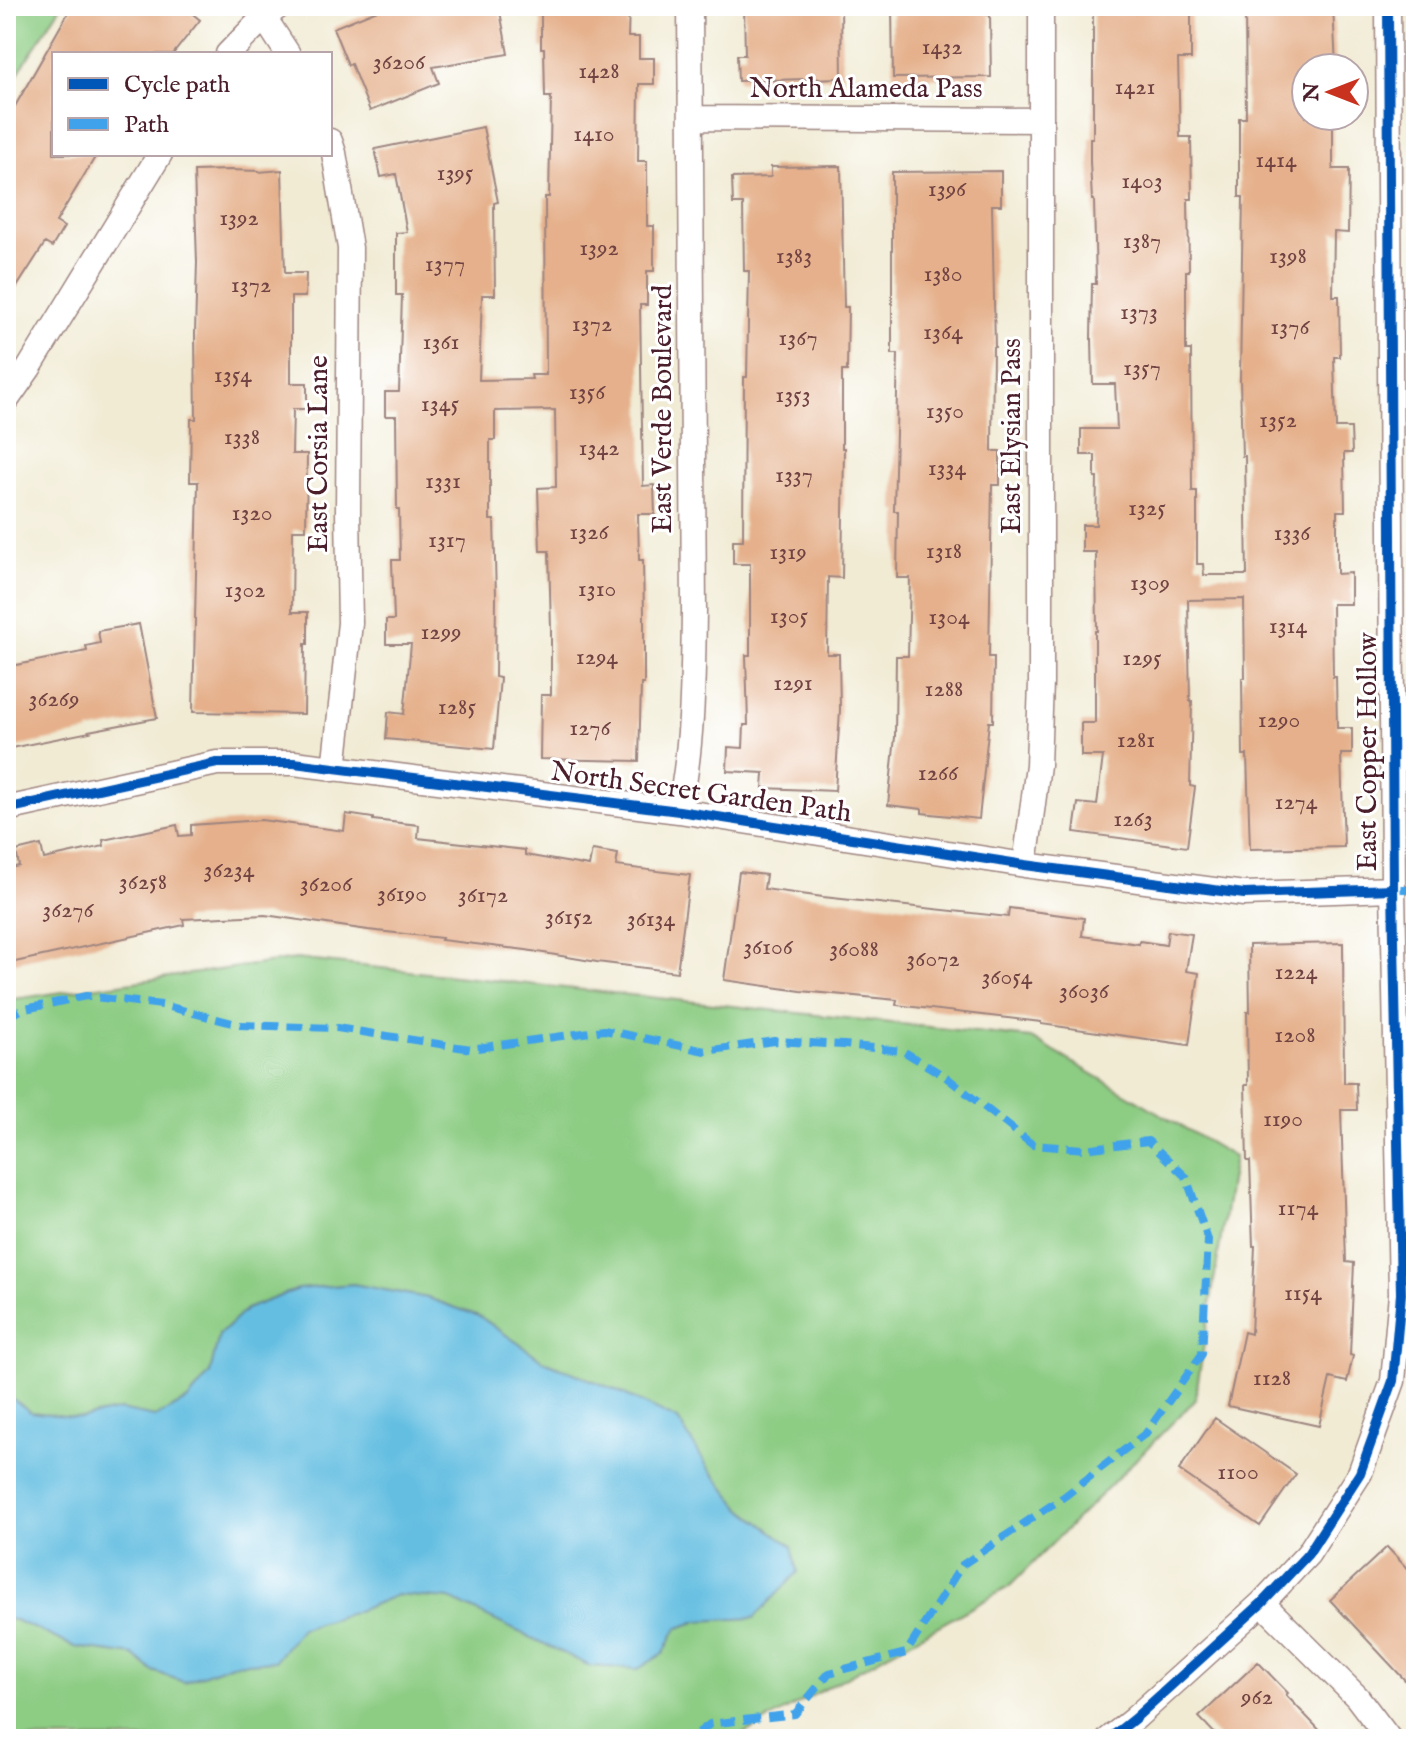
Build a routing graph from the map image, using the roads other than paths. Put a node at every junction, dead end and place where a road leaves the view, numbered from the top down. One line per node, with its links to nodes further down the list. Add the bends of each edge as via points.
1 (690, 6): 7 (street, East Verde Boulevard)
2 (1041, 6): 8 (street, East Elysian Pass)
3 (1388, 6): 16 (street, East Copper Hollow)
4 (272, 12): 5 (street); 6 (street)
5 (230, 52)
6 (287, 52)
7 (691, 118): 8 (street, North Alameda Pass); 14 (street, East Verde Boulevard, via 694,611 691,722)
8 (1041, 120): 15 (street, East Elysian Pass, via 1041,683 1038,765)
9 (332, 147): 12 (street, East Corsia Lane, via 350,248 350,623)
10 (159, 156): 11 (street)
11 (6, 401)
12 (334, 769): 13 (street, North Secret Garden Path, via 217,763); 14 (street, North Secret Garden Path)
13 (6, 809)
14 (679, 811): 15 (street, North Secret Garden Path)
15 (1025, 865): 16 (street, North Secret Garden Path, via 1244,894)
16 (1393, 889): 17 (street, East Copper Hollow, via 1401,1294 1393,1381 1360,1473 1308,1554)
17 (1262, 1603): 18 (street, East Copper Hollow); 19 (street, via 1357,1697)
18 (1109, 1739)
19 (1389, 1739)

